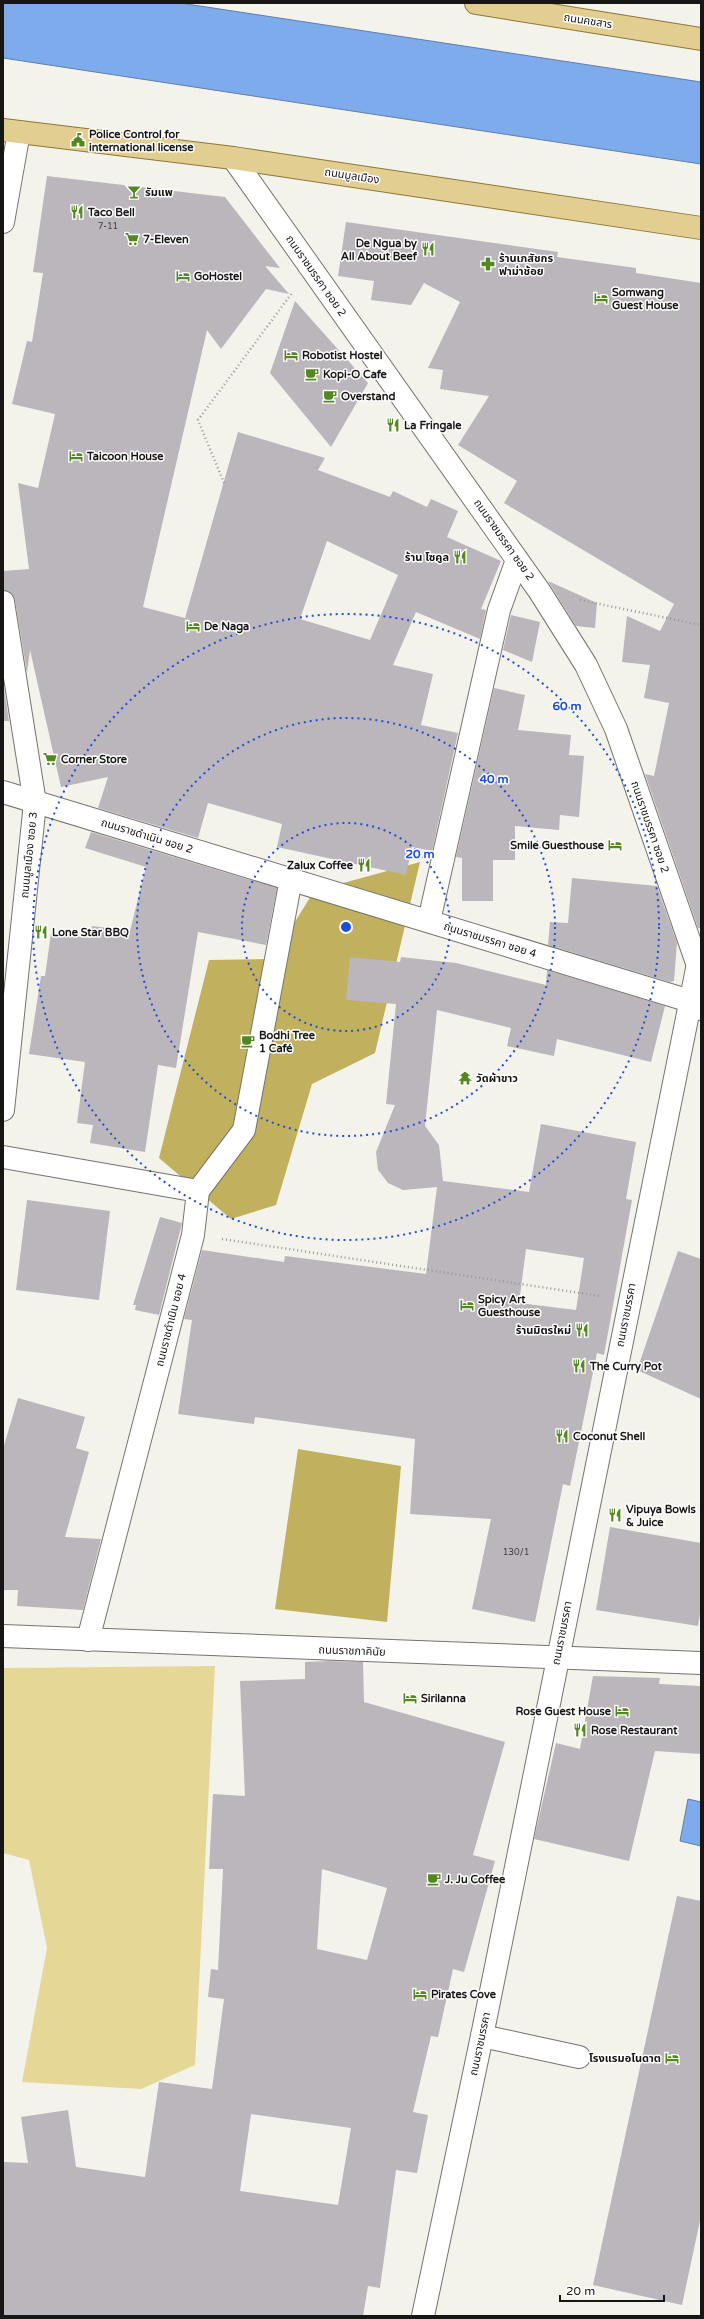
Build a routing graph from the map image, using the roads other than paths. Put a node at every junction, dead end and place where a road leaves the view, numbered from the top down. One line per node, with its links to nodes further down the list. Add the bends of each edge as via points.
1 (476, 3): 2 (main road, ถนนคชสาร)
2 (544, 9): 3 (main road, ถนนคชสาร)
3 (701, 39)
4 (11, 131): 5 (main road, ถนนมูลเมือง); 6 (street)
5 (234, 158): 7 (main road, ถนนมูลเมือง); 8 (street, ถนนราชมรรคา ซอย 2)
6 (3, 222)
7 (701, 228)
8 (517, 560): 13 (street, via 499,610); 14 (street, ถนนราชมรรคา ซอย 2, via 586,665 616,729)
9 (3, 602): 11 (street, ถนนมูลเมือง ซอย 3)
10 (3, 792): 11 (street, ถนนราชดำเนิน ซอย 2)
11 (35, 803): 12 (street, ถนนราชดำเนิน ซอย 2); 16 (street, ถนนมูลเมือง ซอย 3)
12 (290, 879): 13 (street, ถนนราชมรรคา ซอย 4); 18 (street, via 244,1130)
13 (429, 921): 15 (street, ถนนราชมรรคา ซอย 4)
14 (699, 956): 15 (street, ถนนราชมรรคา)
15 (696, 1005): 21 (street, ถนนราชมรรคา, via 629,1300)
16 (3, 1110)
17 (3, 1157): 18 (street)
18 (198, 1190): 20 (street, ถนนราชดำเนิน ซอย 4, via 193,1235)
19 (3, 1636): 20 (street, ถนนราชภาคินัย)
20 (88, 1640): 21 (street, ถนนราชภาคินัย)
21 (557, 1659): 22 (street, ถนนราชภาคินัย); 23 (street, ถนนราชมรรคา)
22 (701, 1663)
23 (482, 2036): 24 (street); 25 (street, ถนนราชมรรคา)
24 (579, 2057)
25 (422, 2316)

